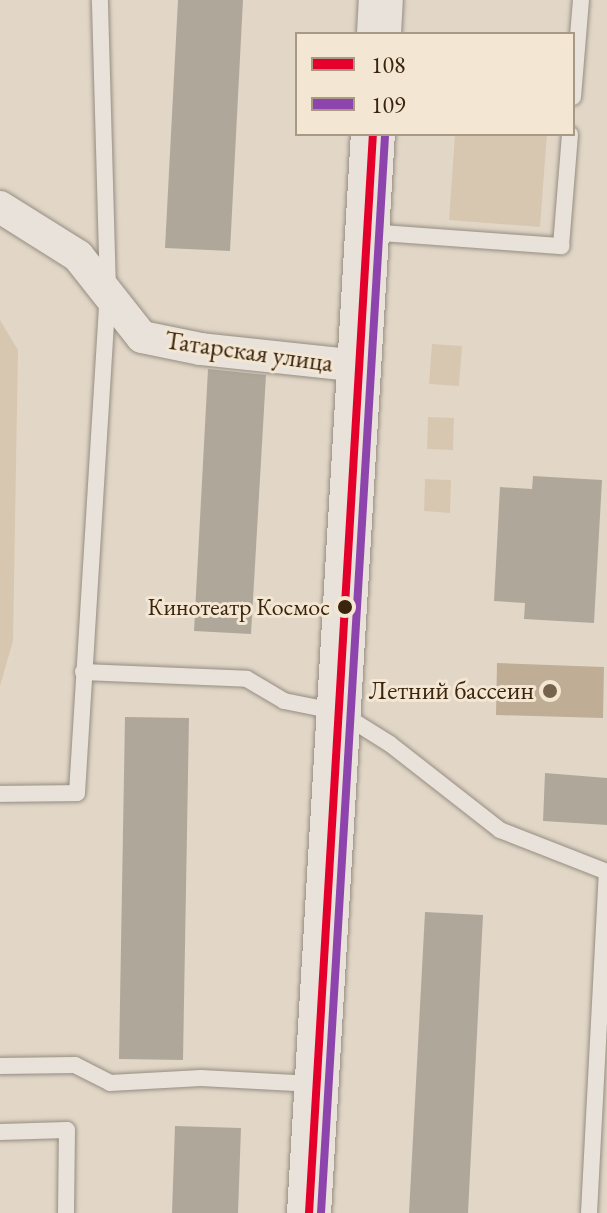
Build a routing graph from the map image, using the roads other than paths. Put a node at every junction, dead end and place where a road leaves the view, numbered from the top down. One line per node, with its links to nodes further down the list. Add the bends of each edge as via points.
1 (100, 0): 10 (lane)
2 (381, 0): 4 (main road)
3 (581, 0): 5 (lane)
4 (379, 32)
5 (575, 73)
6 (373, 136): 9 (main road)
7 (570, 136): 9 (lane, via 561,246)
8 (0, 207): 10 (street, Татарская улица, via 78,256)
9 (367, 232): 11 (main road)
10 (108, 291): 11 (street, Татарская улица, via 142,337 201,349); 12 (lane)
11 (359, 366): 13 (main road)
12 (83, 672): 13 (lane, via 247,679 284,701); 14 (lane, via 77,793)
13 (339, 712): 15 (lane, via 390,744 500,830); 17 (main road)
14 (0, 794)
15 (607, 872): 21 (lane)
16 (0, 1066): 17 (lane, via 75,1065 110,1083 201,1078)
17 (317, 1084): 20 (main road)
18 (0, 1132): 19 (lane, via 67,1130)
19 (66, 1213)
20 (309, 1213)
21 (589, 1213)

